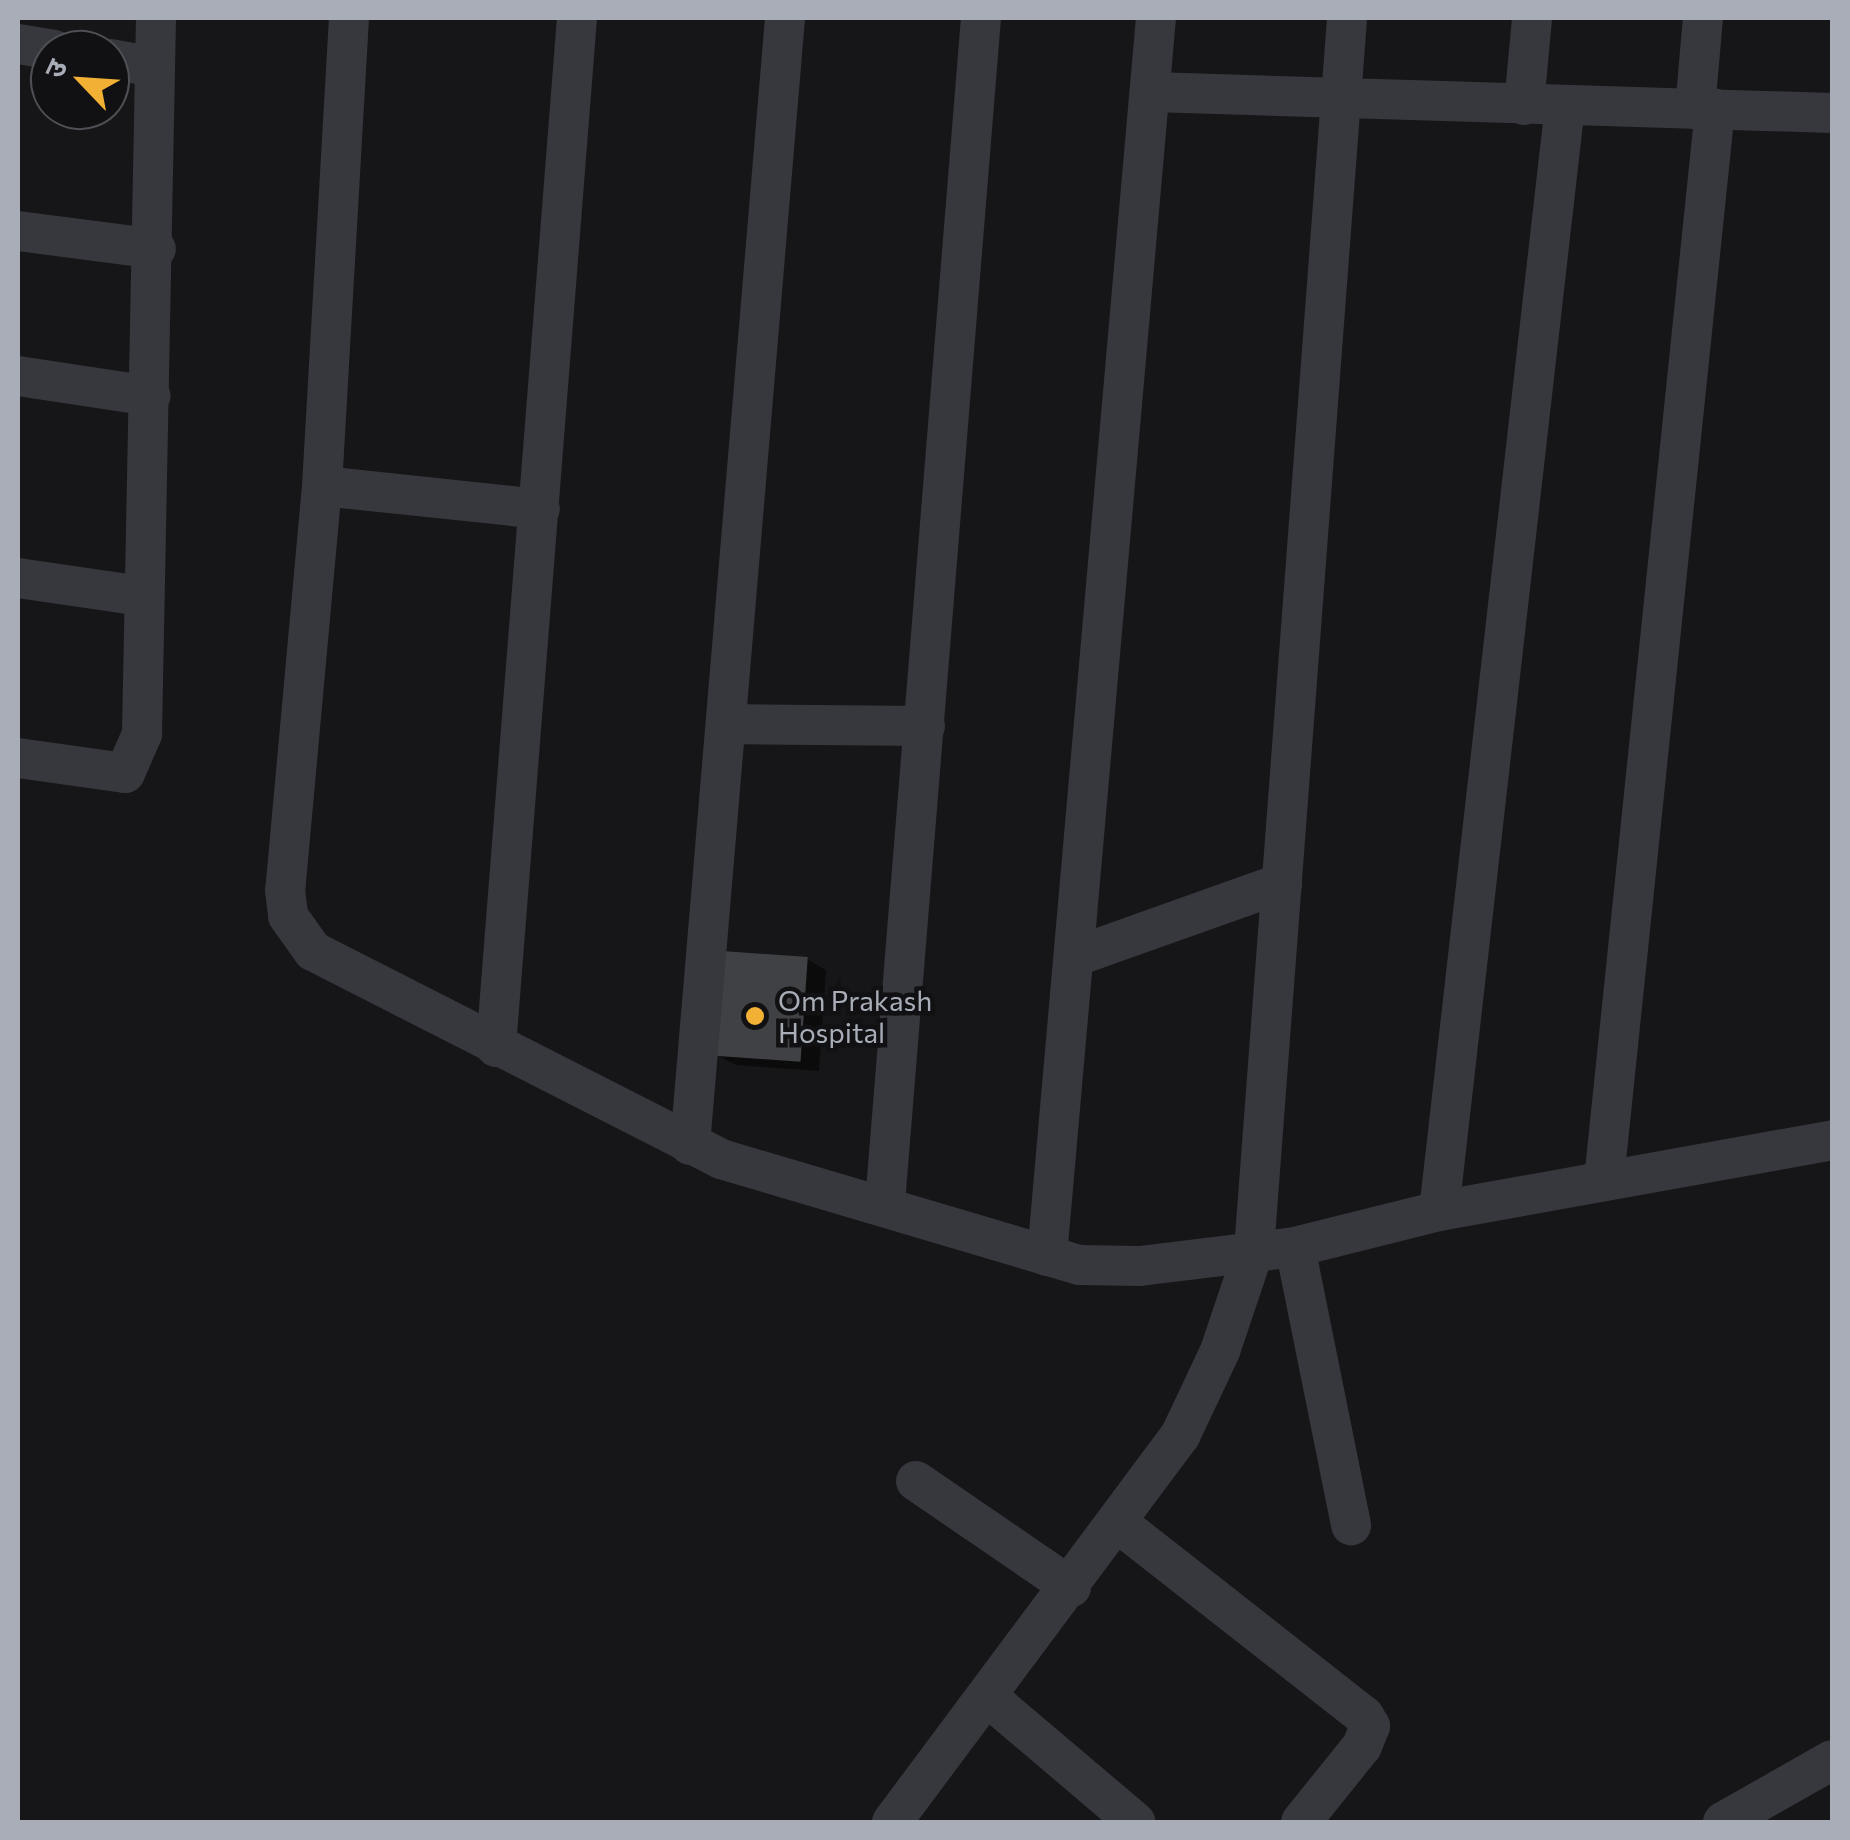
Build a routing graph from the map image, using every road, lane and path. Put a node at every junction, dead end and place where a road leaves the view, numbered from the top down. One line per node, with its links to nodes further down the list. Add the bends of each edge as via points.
1 (156, 18): 11 (street)
2 (349, 18): 22 (street)
3 (577, 18): 23 (street)
4 (785, 18): 26 (street)
5 (981, 18): 27 (street)
6 (1156, 18): 12 (street)
7 (1347, 18): 13 (street)
8 (1532, 18): 14 (street)
9 (1704, 18): 16 (street)
10 (130, 63): 11 (street)
11 (154, 67): 19 (street)
12 (1152, 92): 13 (street); 30 (street)
13 (1342, 93): 14 (street); 29 (street)
14 (1524, 104): 15 (street)
15 (1565, 105): 16 (street); 36 (street)
16 (1705, 109): 17 (street); 34 (street)
17 (1832, 113)
18 (18, 232): 19 (street)
19 (156, 249): 21 (street)
20 (18, 376): 21 (street)
21 (150, 396): 25 (street)
22 (322, 486): 23 (street); 31 (street, via 288,916 313,951 340,970)
23 (540, 509): 31 (street)
24 (18, 578): 25 (street)
25 (142, 596): 28 (street, via 142,734 135,761 125,772 103,772)
26 (726, 724): 27 (street); 33 (street)
27 (925, 726): 35 (street)
28 (18, 758)
29 (1282, 882): 30 (street); 38 (street)
30 (1074, 957): 39 (street)
31 (496, 1046): 33 (street)
32 (1832, 1140): 34 (street)
33 (690, 1145): 35 (street, via 755,1171)
34 (1604, 1180): 36 (street)
35 (884, 1203): 39 (street)
36 (1438, 1211): 37 (street)
37 (1296, 1247): 38 (street); 42 (street)
38 (1254, 1250): 39 (street, via 1140,1266 1079,1265); 41 (street, via 1204,1390)
39 (1047, 1256)
40 (916, 1481): 43 (street)
41 (1118, 1522): 43 (street); 48 (street, via 1364,1716 1370,1726 1362,1746)
42 (1350, 1525)
43 (1070, 1586): 44 (street)
44 (989, 1698): 46 (street); 47 (street)
45 (1832, 1760): 49 (street)
46 (892, 1822)
47 (1134, 1822)
48 (1300, 1822)
49 (1723, 1822)

